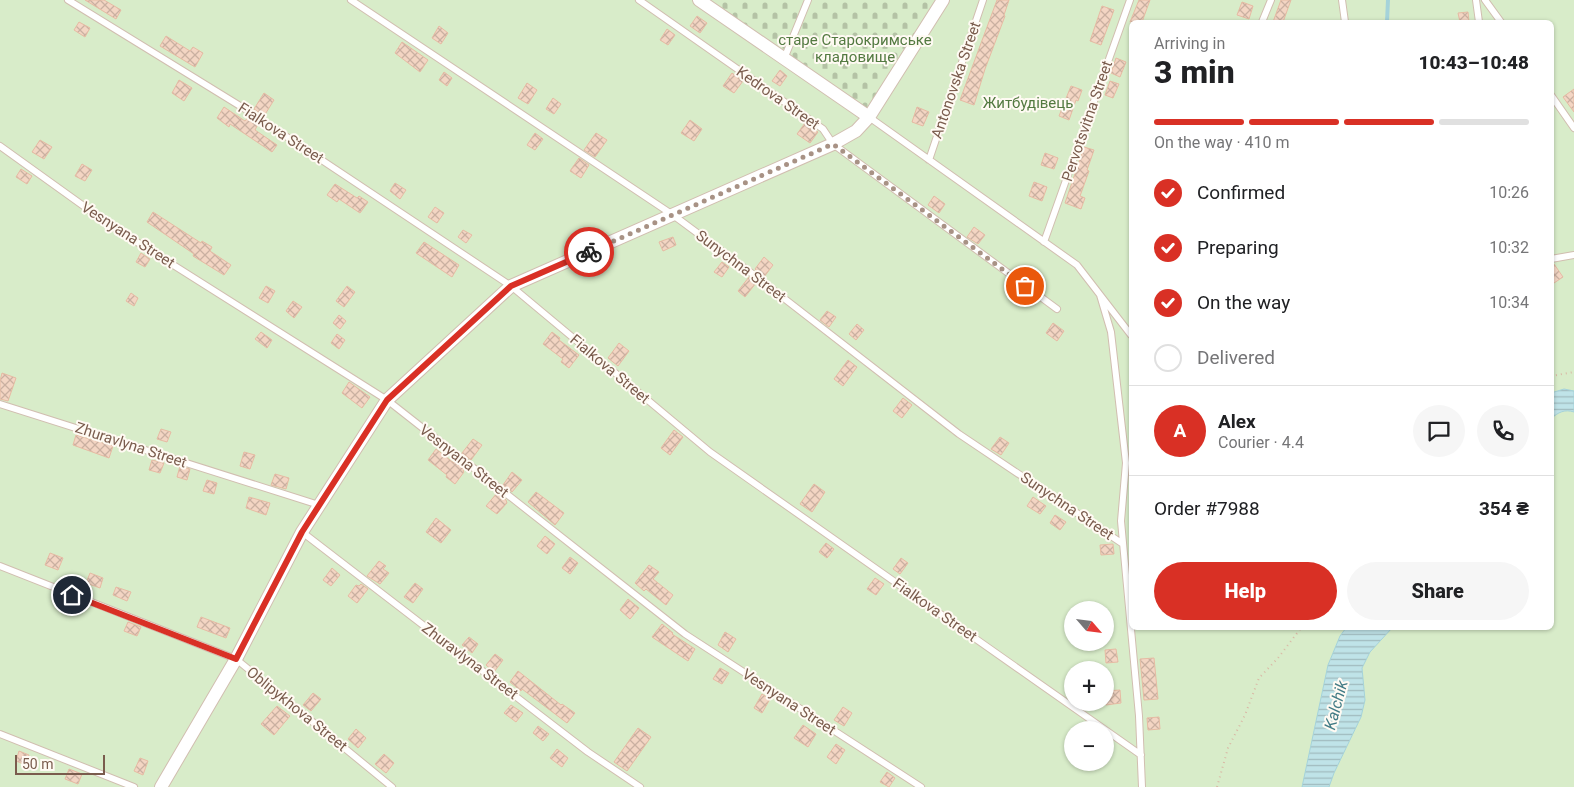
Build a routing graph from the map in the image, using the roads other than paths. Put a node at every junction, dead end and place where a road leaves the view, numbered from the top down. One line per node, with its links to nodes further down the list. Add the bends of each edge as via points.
1 (68, 0): 28 (lane, Fialkova Street, via 245,109)
2 (351, 0): 24 (lane, Sunychna Street)
3 (639, 0): 21 (lane, Kedrova Street, via 823,129)
4 (699, 0): 17 (street)
5 (808, 0): 17 (lane)
6 (943, 0): 19 (street)
7 (983, 0): 23 (lane, Antonovska Street)
8 (1130, 0): 25 (lane, Pervotsvitna Street)
9 (1271, 0): 13 (lane)
10 (1342, 0): 14 (lane)
11 (1476, 0): 15 (lane)
12 (1485, 0): 16 (lane)
13 (1263, 20)
14 (1345, 20)
15 (1479, 20)
16 (1499, 20)
17 (784, 59): 19 (street)
18 (1554, 99): 20 (lane)
19 (869, 118): 21 (street, via 856,131); 23 (lane)
20 (1574, 128)
21 (833, 144): 24 (street); 30 (lane, Kedrova Street)
22 (0, 146): 32 (lane, Vesnyana Street, via 110,225)
23 (930, 160): 25 (lane)
24 (672, 215): 28 (street); 36 (lane, Sunychna Street, via 959,434)
25 (1044, 242): 29 (lane, via 1077,265)
26 (1574, 255): 27 (lane)
27 (1554, 258)
28 (511, 286): 32 (street); 42 (lane, Fialkova Street, via 710,452)
29 (1100, 295): 31 (lane); 36 (lane, via 1111,332 1126,463 1120,521)
30 (1057, 309)
31 (1129, 332)
32 (387, 400): 34 (street); 47 (lane, Vesnyana Street, via 685,634)
33 (0, 404): 34 (lane, Zhuravlyna Street)
34 (319, 505): 35 (street)
35 (302, 532): 40 (street); 46 (lane, Zhuravlyna Street, via 588,752)
36 (1123, 544): 38 (lane)
37 (0, 566): 40 (lane, Oblipykhova Street)
38 (1129, 614)
39 (1130, 630): 42 (lane)
40 (236, 659): 44 (street); 45 (lane, Oblipykhova Street)
41 (0, 734): 43 (lane)
42 (1141, 755): 48 (lane)
43 (134, 787)
44 (161, 787)
45 (392, 787)
46 (640, 787)
47 (921, 787)
48 (1142, 787)

